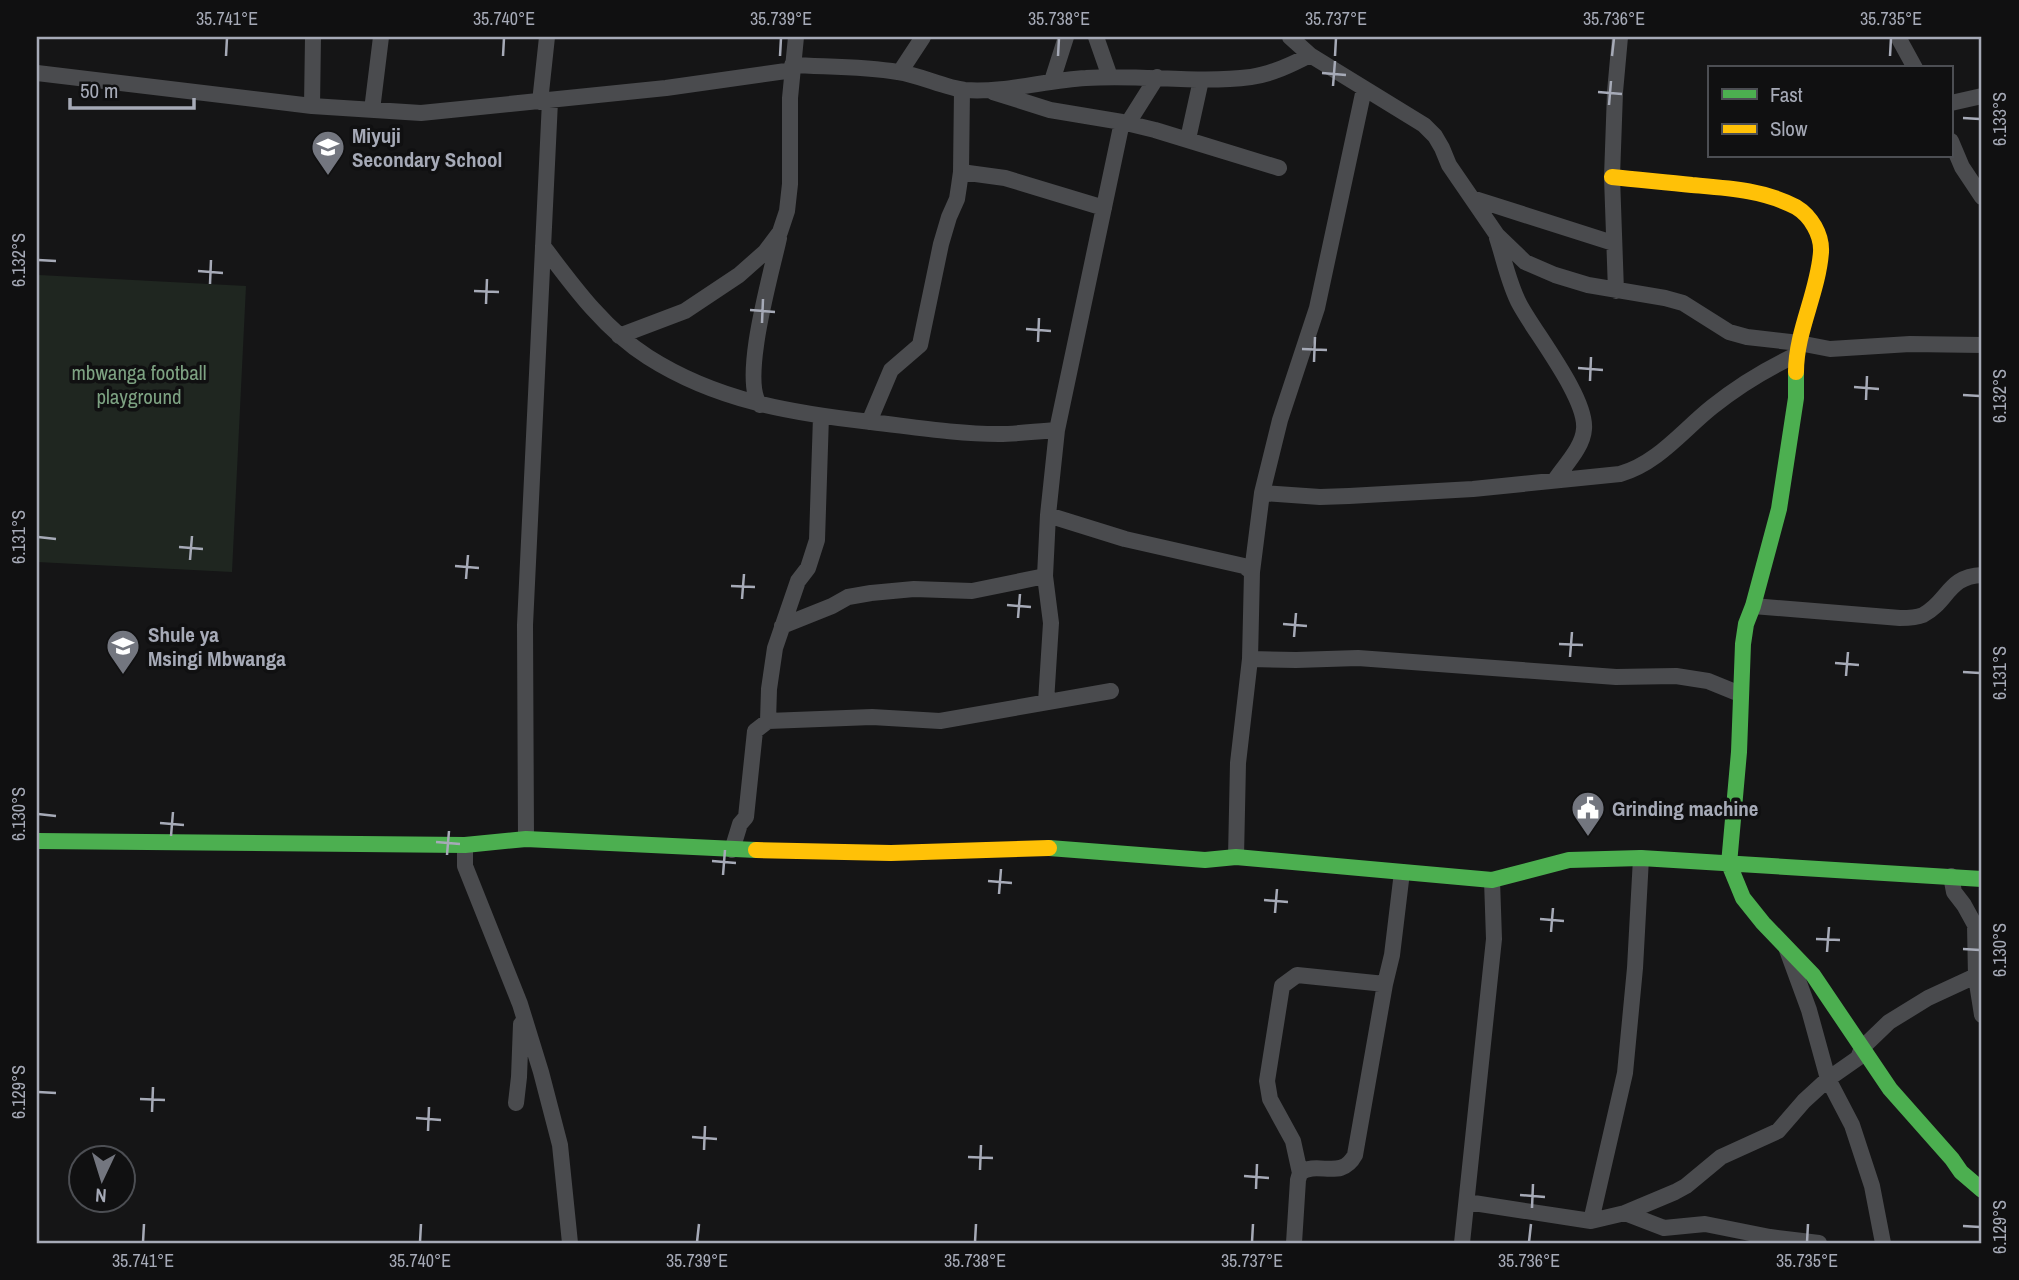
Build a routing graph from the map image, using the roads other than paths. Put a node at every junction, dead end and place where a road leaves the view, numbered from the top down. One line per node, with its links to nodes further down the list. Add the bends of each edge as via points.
1 (313, 37): 26 (street)
2 (381, 37): 27 (street)
3 (547, 37): 24 (street)
4 (796, 37): 13 (street)
5 (923, 37): 15 (street)
6 (1066, 37): 18 (street)
7 (1096, 37): 16 (street)
8 (1290, 37): 11 (street)
9 (1620, 37): 33 (street)
10 (1898, 37): 12 (street)
11 (1310, 55): 19 (street, via 1252,77); 20 (street)
12 (1914, 66)
13 (792, 67): 15 (street); 24 (street, via 666,89); 37 (street, via 790,184)
14 (37, 72): 26 (street)
15 (900, 72): 21 (street)
16 (1110, 77): 17 (street); 18 (street)
17 (1157, 77): 19 (street); 28 (street)
18 (1052, 80): 22 (street)
19 (1201, 80): 29 (street)
20 (1364, 89): 35 (street, via 1435,136 1448,165); 50 (street, via 1317,308 1280,420)
21 (962, 90): 22 (street); 32 (street)
22 (987, 90): 28 (street, via 1050,110)
23 (1982, 96): 25 (street)
24 (545, 102): 27 (street, via 421,113); 40 (street)
25 (1952, 103)
26 (312, 106): 27 (street)
27 (372, 110)
28 (1125, 123): 29 (street); 36 (street)
29 (1188, 139): 31 (street)
30 (1952, 143): 34 (street)
31 (1279, 168)
32 (961, 172): 36 (street, via 1005,178); 47 (street, via 919,345 891,370)
33 (1612, 177): 39 (street); 44 (street, via 1739,189 1797,208 1813,222 1821,249)
34 (1982, 197)
35 (1472, 198): 38 (street); 39 (street)
36 (1104, 208): 48 (street)
37 (780, 232): 42 (street, via 739,275 685,311); 45 (street, via 756,338 754,393)
38 (1497, 235): 41 (street, via 1525,262 1565,279); 49 (street, via 1518,303 1573,391 1585,425 1583,436)
39 (1613, 243): 41 (street)
40 (543, 246): 42 (street); 62 (street, via 525,623)
41 (1616, 291): 44 (street, via 1683,303 1730,332)
42 (619, 336): 45 (street, via 649,358 698,383)
43 (1982, 345): 44 (street)
44 (1797, 349): 49 (street, via 1714,405 1637,470 1601,478); 55 (street, via 1796,398 1783,485)
45 (760, 405): 46 (street)
46 (821, 415): 47 (street); 56 (street, via 817,540)
47 (869, 422): 48 (street, via 1000,434)
48 (1057, 429): 51 (street)
49 (1555, 480): 50 (street, via 1349,496)
50 (1262, 493): 52 (street)
51 (1048, 515): 52 (street, via 1136,542 1244,566); 54 (street)
52 (1252, 572): 57 (street)
53 (1982, 575): 55 (street, via 1960,580 1922,615 1913,617)
54 (1045, 576): 56 (street, via 972,591 914,589 848,597); 60 (street, via 1051,623)
55 (1753, 606): 59 (street, via 1743,644)
56 (782, 626): 61 (street, via 775,648)
57 (1250, 659): 59 (street, via 1358,658 1616,677 1676,676 1708,681); 66 (street, via 1238,763)
58 (1111, 691): 60 (street)
59 (1740, 694): 68 (street)
60 (1046, 702): 61 (street, via 940,721 872,717)
61 (768, 721): 65 (street, via 755,731 746,817)
62 (526, 839): 64 (street); 65 (street)
63 (37, 841): 64 (street)
64 (465, 845): 76 (street, via 465,866)
65 (732, 850): 66 (street, via 891,853 1057,848 1205,860)
66 (1236, 857): 69 (street)
67 (1641, 858): 68 (street); 72 (street, via 1569,860); 85 (street, via 1625,1073)
68 (1729, 864): 70 (street); 73 (street, via 1743,898)
69 (1402, 872): 72 (street); 75 (street)
70 (1951, 876): 71 (street); 74 (street, via 1954,892 1975,925)
71 (1982, 878)
72 (1492, 880): 83 (street, via 1494,939)
73 (1785, 944): 78 (street, via 1813,975); 79 (street)
74 (1979, 975): 77 (street); 78 (street, via 1900,1015)
75 (1385, 984): 81 (street, via 1355,1155 1343,1168); 81 (street, via 1297,975 1282,986 1267,1081 1270,1099 1293,1141)
76 (520, 1004): 80 (street); 86 (street, via 556,1126)
77 (1982, 1015)
78 (1862, 1048): 79 (street, via 1858,1058); 82 (street, via 1905,1107)
79 (1828, 1079): 84 (street, via 1778,1131 1709,1164 1675,1192); 90 (street, via 1852,1125)
80 (516, 1103)
81 (1300, 1173): 87 (street)
82 (1982, 1190)
83 (1467, 1202): 85 (street); 88 (street)
84 (1625, 1213): 85 (street); 89 (street, via 1664,1228 1705,1224)
85 (1591, 1221)
86 (570, 1243)
87 (1294, 1243)
88 (1462, 1243)
89 (1819, 1243)
90 (1884, 1243)

